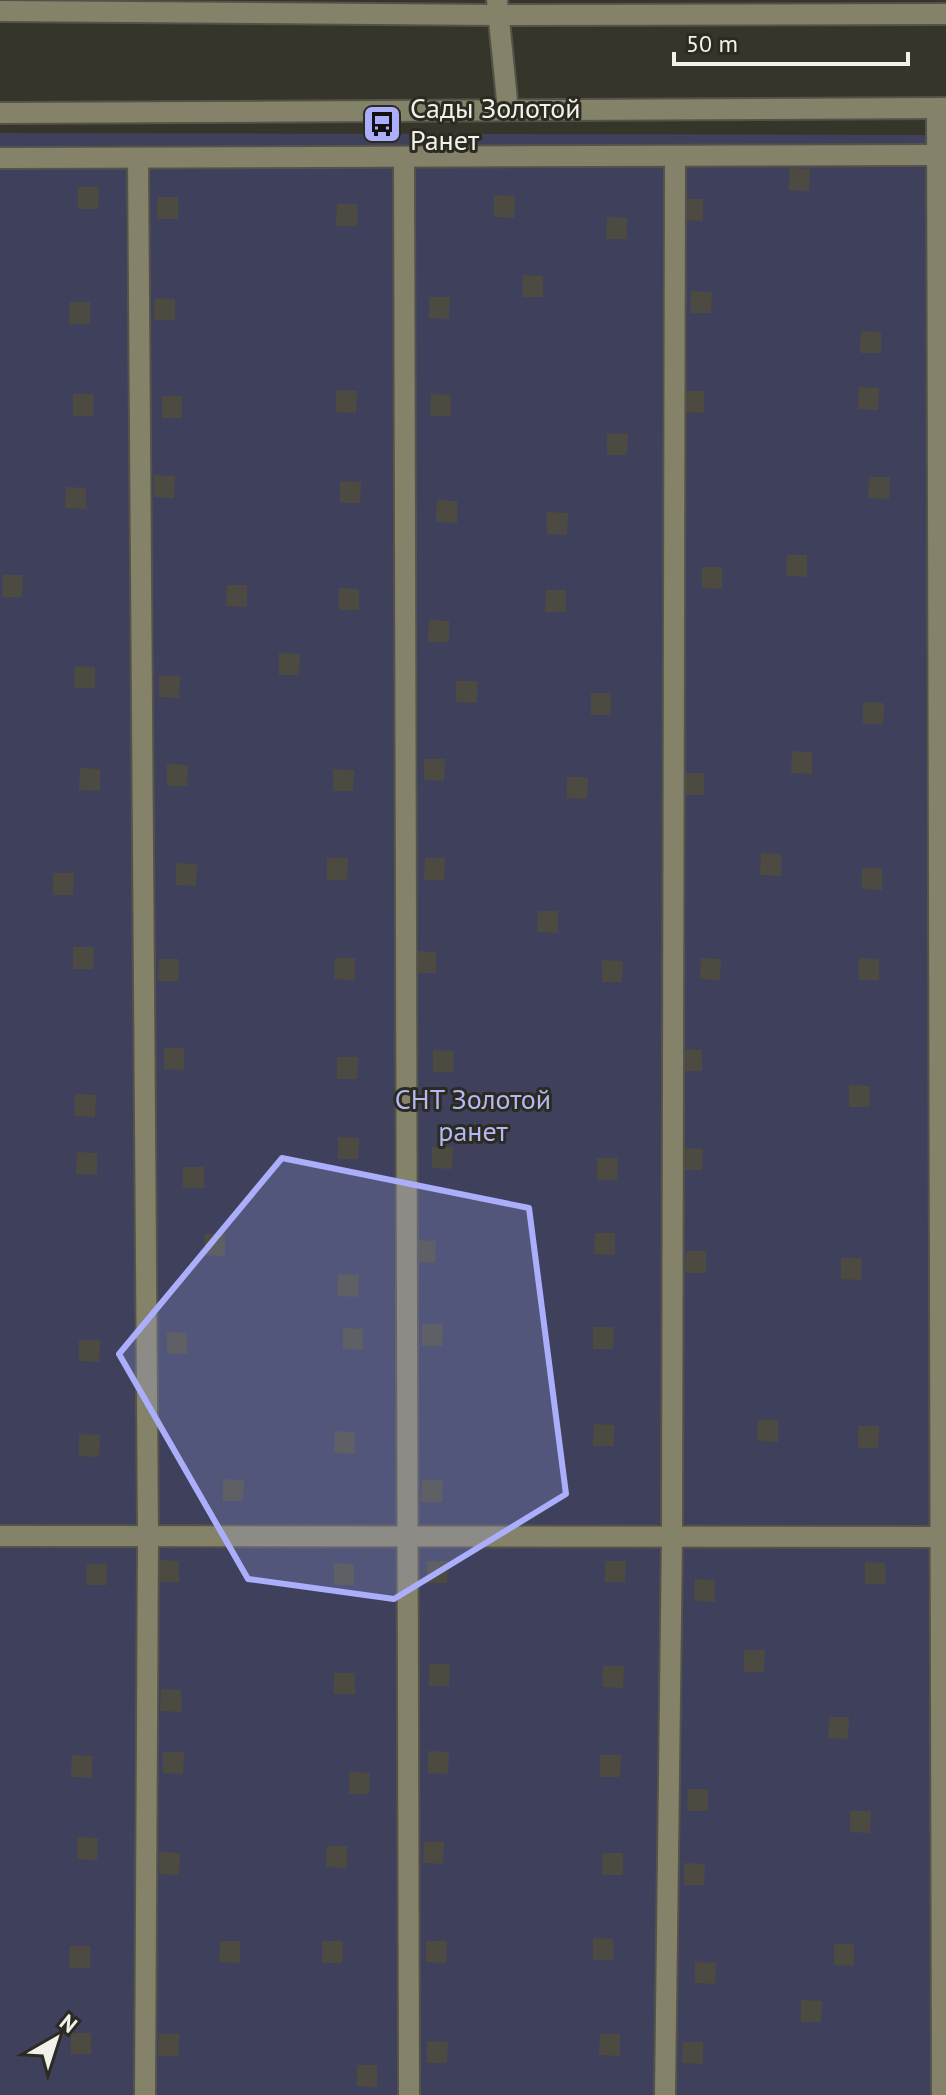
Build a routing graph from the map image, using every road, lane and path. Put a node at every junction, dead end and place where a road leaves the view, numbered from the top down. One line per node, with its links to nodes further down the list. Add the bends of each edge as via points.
1 (207, 6): 2 (street); 4 (street)
2 (497, 7): 3 (street); 7 (street)
3 (775, 7): 5 (street)
4 (0, 11)
5 (946, 14)
6 (941, 108): 7 (street); 9 (street)
7 (508, 110): 8 (street)
8 (0, 113)
9 (937, 155): 10 (street); 14 (street)
10 (675, 156): 11 (street); 20 (street)
11 (404, 157): 13 (street); 19 (street)
12 (0, 158): 13 (street)
13 (138, 158): 18 (street)
14 (942, 721): 15 (street)
15 (942, 1032): 16 (street)
16 (943, 1347): 21 (street)
17 (0, 1536): 18 (street)
18 (148, 1537): 19 (street); 24 (street)
19 (409, 1537): 20 (street); 25 (street)
20 (672, 1537): 21 (street); 26 (street)
21 (940, 1537): 22 (street)
22 (943, 1658): 23 (street)
23 (944, 1973): 27 (street)
24 (145, 2095)
25 (409, 2095)
26 (665, 2095)
27 (942, 2095)

